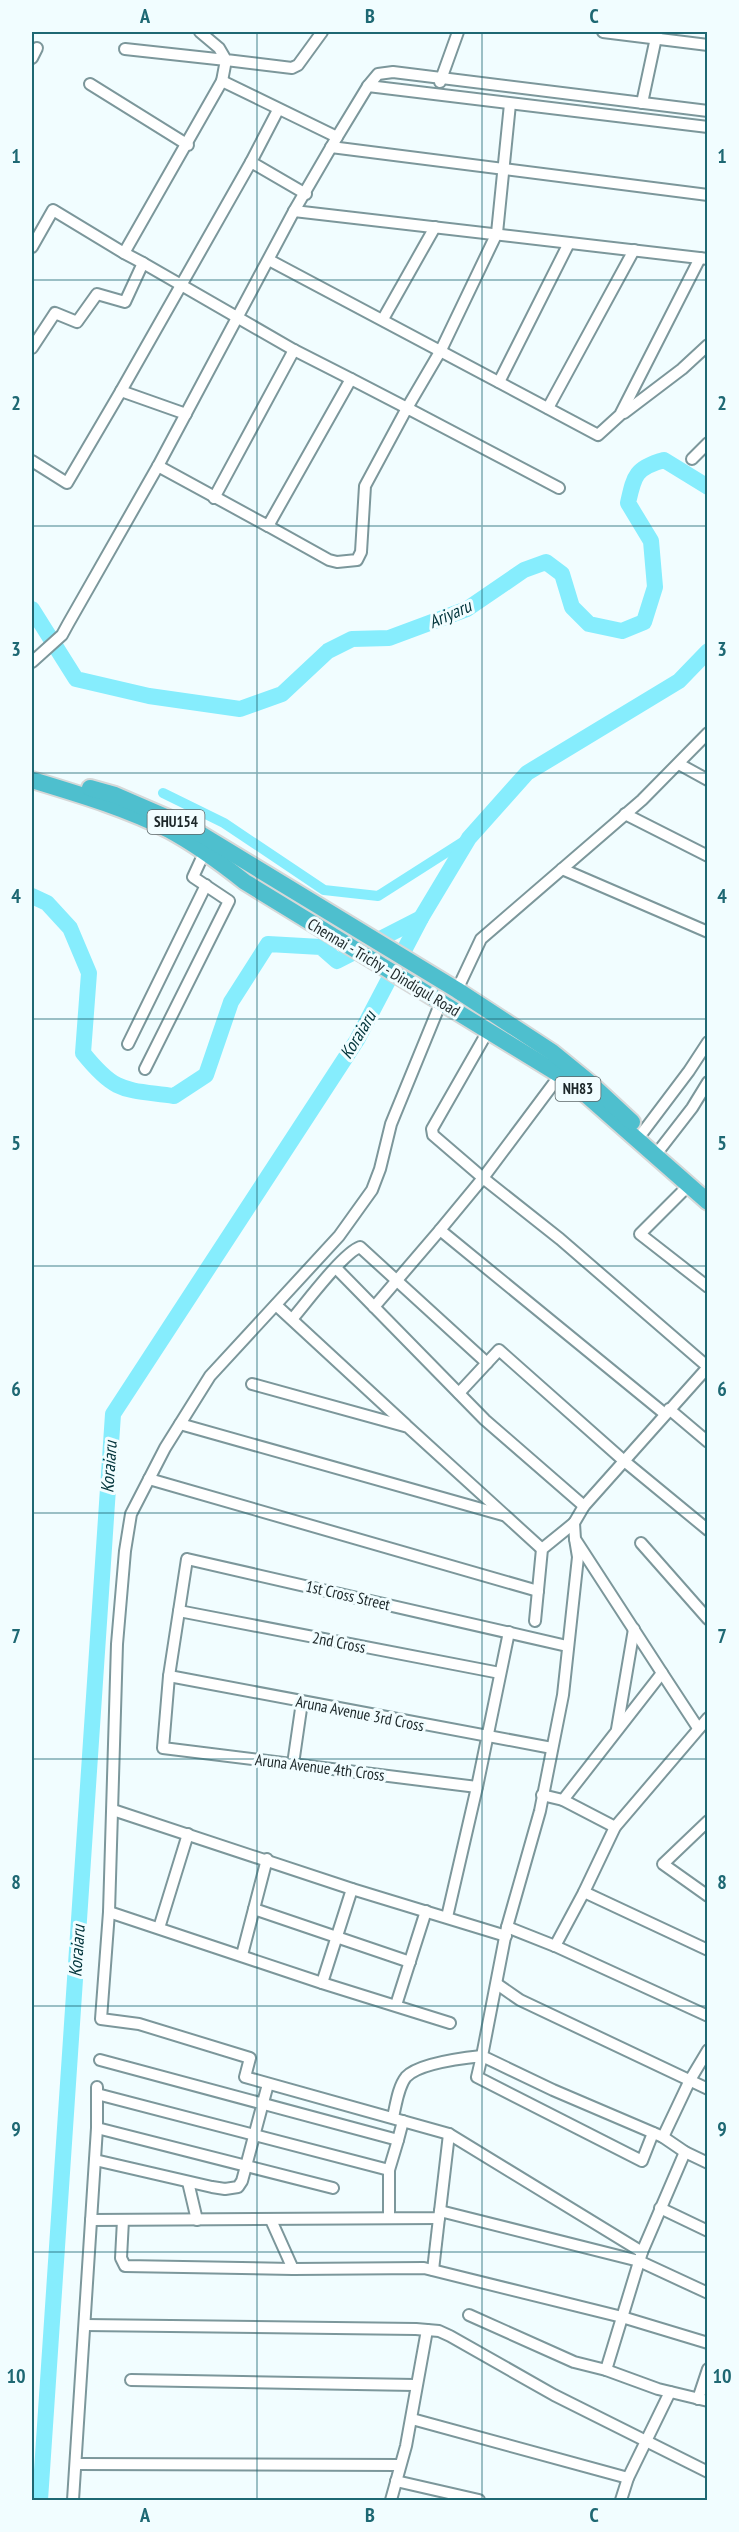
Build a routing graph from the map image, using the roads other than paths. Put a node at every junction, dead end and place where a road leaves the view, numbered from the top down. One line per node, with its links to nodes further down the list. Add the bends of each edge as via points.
1 (200, 32): 8 (street, via 219,48)
2 (322, 32): 8 (street, via 292,68)
3 (458, 32): 9 (street)
4 (603, 32): 5 (street)
5 (657, 35): 6 (street); 14 (street)
6 (708, 45)
7 (125, 50): 8 (street)
8 (226, 60): 10 (street)
9 (442, 78): 12 (street, via 384,72); 13 (street); 14 (street)
10 (222, 81): 16 (street); 20 (street)
11 (90, 84): 20 (street)
12 (368, 86): 13 (street); 19 (street)
13 (436, 94): 15 (street)
14 (642, 103): 17 (street)
15 (510, 104): 18 (street); 22 (street)
16 (278, 110): 19 (street); 21 (street)
17 (708, 111)
18 (708, 127)
19 (334, 142): 22 (street); 23 (street)
20 (188, 145): 31 (street)
21 (251, 162): 23 (street); 35 (street)
22 (503, 169): 24 (street); 27 (street)
23 (306, 194): 25 (street)
24 (708, 195)
25 (294, 212): 26 (street); 33 (street)
26 (435, 227): 27 (street); 37 (street)
27 (497, 233): 28 (street); 41 (street)
28 (569, 243): 30 (street); 43 (street)
29 (32, 247): 31 (street, via 53,210)
30 (634, 250): 32 (street); 46 (street)
31 (124, 253): 34 (street)
32 (704, 259): 48 (street)
33 (269, 260): 36 (street); 37 (street)
34 (143, 263): 35 (street); 39 (street, via 125,303 97,294 77,322 55,313)
35 (180, 286): 36 (street); 44 (street)
36 (238, 318): 40 (street); 47 (street)
37 (382, 320): 41 (street)
38 (708, 345): 48 (street)
39 (32, 348)
40 (294, 350): 42 (street); 54 (street)
41 (441, 350): 43 (street); 45 (street)
42 (351, 379): 45 (street); 55 (street)
43 (499, 382): 46 (street)
44 (121, 391): 47 (street); 51 (street, via 67,483)
45 (407, 408): 53 (street); 55 (street, via 365,486 361,552 357,560 329,560)
46 (548, 408): 48 (street, via 598,435)
47 (186, 414): 52 (street)
48 (620, 415)
49 (708, 444): 50 (street)
50 (692, 459)
51 (32, 461)
52 (158, 465): 54 (street); 56 (street, via 62,635)
53 (559, 488)
54 (214, 498): 55 (street)
55 (268, 526)
56 (32, 662)
57 (708, 733): 58 (street)
58 (678, 764): 61 (street); 62 (street)
59 (32, 770): 67 (highway, Chennai - Trichy - Dindigul Road / SHU154, via 116,795 189,827)
60 (32, 780): 63 (highway, Chennai - Trichy - Dindigul Road / NH83, via 91,798 157,825)
61 (708, 780)
62 (625, 814): 64 (street); 65 (street)
63 (205, 851): 66 (street, via 193,877); 70 (highway, Chennai - Trichy - Dindigul Road / NH83, via 245,882)
64 (708, 855)
65 (562, 868): 68 (street); 69 (street, via 481,939)
66 (206, 885): 73 (street); 74 (street, via 230,901)
67 (308, 900): 69 (highway, Chennai - Trichy - Dindigul Road / NH83)
68 (708, 932)
69 (452, 987): 77 (highway, Chennai - Trichy - Dindigul Road / NH83, via 552,1052)
70 (437, 999): 71 (highway, Chennai - Trichy - Dindigul Road / NH83); 87 (street, via 391,1124 372,1190 339,1236)
71 (488, 1031): 75 (highway, Chennai - Trichy - Dindigul Road / NH83); 79 (street, via 432,1129)
72 (708, 1042): 77 (street)
73 (128, 1044)
74 (145, 1069)
75 (560, 1076): 78 (highway, Chennai - Trichy - Dindigul Road / NH83); 79 (street)
76 (708, 1082): 78 (street)
77 (643, 1132): 78 (highway, Chennai - Trichy - Dindigul Road / NH83)
78 (658, 1153): 80 (highway, Chennai - Trichy - Dindigul Road / NH83); 81 (highway, Chennai - Trichy - Dindigul Road / NH83)
79 (483, 1178): 83 (street); 91 (street)
80 (688, 1186): 82 (highway, Chennai - Trichy - Dindigul Road / NH83); 86 (street, via 640,1234)
81 (708, 1188)
82 (708, 1202)
83 (440, 1230): 85 (street); 94 (street)
84 (336, 1268): 85 (street, via 360,1247); 88 (street); 89 (street)
85 (396, 1281): 88 (street); 90 (street)
86 (708, 1287)
87 (276, 1305): 89 (street); 95 (street, via 210,1376)
88 (374, 1307): 93 (street)
89 (292, 1318): 96 (street)
90 (487, 1363): 93 (street); 98 (street, via 499,1350)
91 (708, 1367): 94 (street)
92 (252, 1384): 96 (street)
93 (459, 1393): 100 (street)
94 (667, 1412): 97 (street); 98 (street)
95 (180, 1424): 99 (street); 101 (street)
96 (408, 1427): 101 (street)
97 (708, 1442)
98 (623, 1460): 100 (street); 103 (street)
99 (149, 1479): 107 (street); 127 (street, via 131,1515 125,1551 117,1644)
100 (584, 1506): 102 (street)
101 (506, 1516): 106 (street)
102 (574, 1523): 104 (street); 106 (street)
103 (708, 1530)
104 (575, 1539): 111 (street); 113 (street, via 578,1557)
105 (641, 1543): 109 (street)
106 (542, 1549): 107 (street)
107 (538, 1591): 110 (street)
108 (178, 1611): 112 (street, 1st Cross Street, via 186,1559); 114 (street, 2nd Cross); 116 (street)
109 (708, 1619)
110 (535, 1621)
111 (634, 1629): 115 (street); 120 (street)
112 (509, 1632): 113 (street, 1st Cross Street); 114 (street)
113 (567, 1646): 122 (street, via 563,1695)
114 (500, 1673): 121 (street)
115 (662, 1673): 119 (street); 120 (street)
116 (169, 1676): 117 (street, Aruna Avenue 3rd Cross); 123 (street, Aruna Avenue 4th Cross, via 163,1748)
117 (302, 1702): 121 (street, Aruna Avenue 3rd Cross); 123 (street)
118 (708, 1718): 119 (street)
119 (699, 1728): 129 (street)
120 (617, 1731): 126 (street)
121 (486, 1736): 122 (street, Aruna Avenue 3rd Cross); 124 (street)
122 (552, 1748): 125 (street)
123 (293, 1764): 124 (street, Aruna Avenue 4th Cross)
124 (477, 1786): 138 (street)
125 (543, 1795): 126 (street); 140 (street)
126 (563, 1800): 129 (street)
127 (113, 1810): 130 (street); 137 (street)
128 (708, 1821): 134 (street, via 663,1864)
129 (615, 1827): 133 (street)
130 (188, 1834): 131 (street); 139 (street)
131 (267, 1860): 132 (street); 135 (street)
132 (352, 1889): 136 (street); 141 (street)
133 (584, 1892): 142 (street); 143 (street)
134 (708, 1896)
135 (254, 1909): 141 (street); 144 (street)
136 (426, 1911): 138 (street); 145 (street)
137 (109, 1912): 139 (street); 155 (street, via 101,2019 139,2024 250,2058 245,2078)
138 (447, 1917): 140 (street)
139 (159, 1928): 144 (street)
140 (507, 1932): 142 (street); 147 (street)
141 (337, 1935): 145 (street); 146 (street)
142 (555, 1946): 149 (street)
143 (708, 1950)
144 (242, 1955): 146 (street)
145 (410, 1962): 148 (street)
146 (322, 1983): 148 (street)
147 (497, 1984): 152 (street); 154 (street, via 520,2000)
148 (396, 2005): 150 (street)
149 (708, 2016)
150 (450, 2023)
151 (708, 2050): 154 (street)
152 (482, 2056): 158 (street, via 431,2066 406,2077); 162 (street); 162 (street, via 477,2077 642,2161)
153 (100, 2060): 157 (street)
154 (690, 2080): 156 (street); 162 (street)
155 (268, 2084): 157 (street); 158 (street)
156 (708, 2089)
157 (263, 2104): 160 (street); 163 (street)
158 (398, 2119): 161 (street); 163 (street)
159 (97, 2128): 160 (street, via 97,2091); 165 (street); 167 (street)
160 (255, 2133): 167 (street); 168 (street)
161 (449, 2133): 172 (street); 179 (street)
162 (658, 2135): 164 (street)
163 (398, 2140): 168 (street)
164 (685, 2152): 166 (street); 171 (street)
165 (95, 2160): 169 (street); 174 (street)
166 (708, 2163)
167 (246, 2165): 169 (street, via 238,2187 225,2189); 170 (street)
168 (389, 2170): 173 (street)
169 (188, 2182): 176 (street)
170 (333, 2188)
171 (660, 2208): 178 (street); 179 (street)
172 (440, 2214): 173 (street); 179 (street); 181 (street)
173 (389, 2217): 177 (street)
174 (91, 2220): 175 (street); 185 (street)
175 (123, 2220): 176 (street); 180 (street, via 121,2258 125,2266)
176 (197, 2220): 177 (street)
177 (272, 2220): 180 (street)
178 (708, 2231)
179 (640, 2256): 182 (street); 184 (street)
180 (293, 2269): 181 (street)
181 (433, 2270): 184 (street)
182 (708, 2293)
183 (469, 2315): 188 (street, via 574,2362)
184 (622, 2317): 187 (street); 188 (street)
185 (85, 2325): 186 (street); 196 (street)
186 (427, 2330): 191 (street); 195 (street, via 450,2336)
187 (708, 2343)
188 (606, 2370): 192 (street)
189 (708, 2370): 193 (street)
190 (131, 2380): 191 (street)
191 (416, 2385): 194 (street)
192 (670, 2392): 193 (street); 195 (street)
193 (703, 2400)
194 (412, 2419): 197 (street); 199 (street)
195 (645, 2441): 198 (street); 199 (street)
196 (77, 2464): 197 (street); 201 (street)
197 (399, 2465): 200 (street)
198 (708, 2472)
199 (628, 2478): 204 (street)
200 (396, 2481): 202 (street); 203 (street)
201 (73, 2500)
202 (391, 2500)
203 (479, 2500)
204 (621, 2500)

